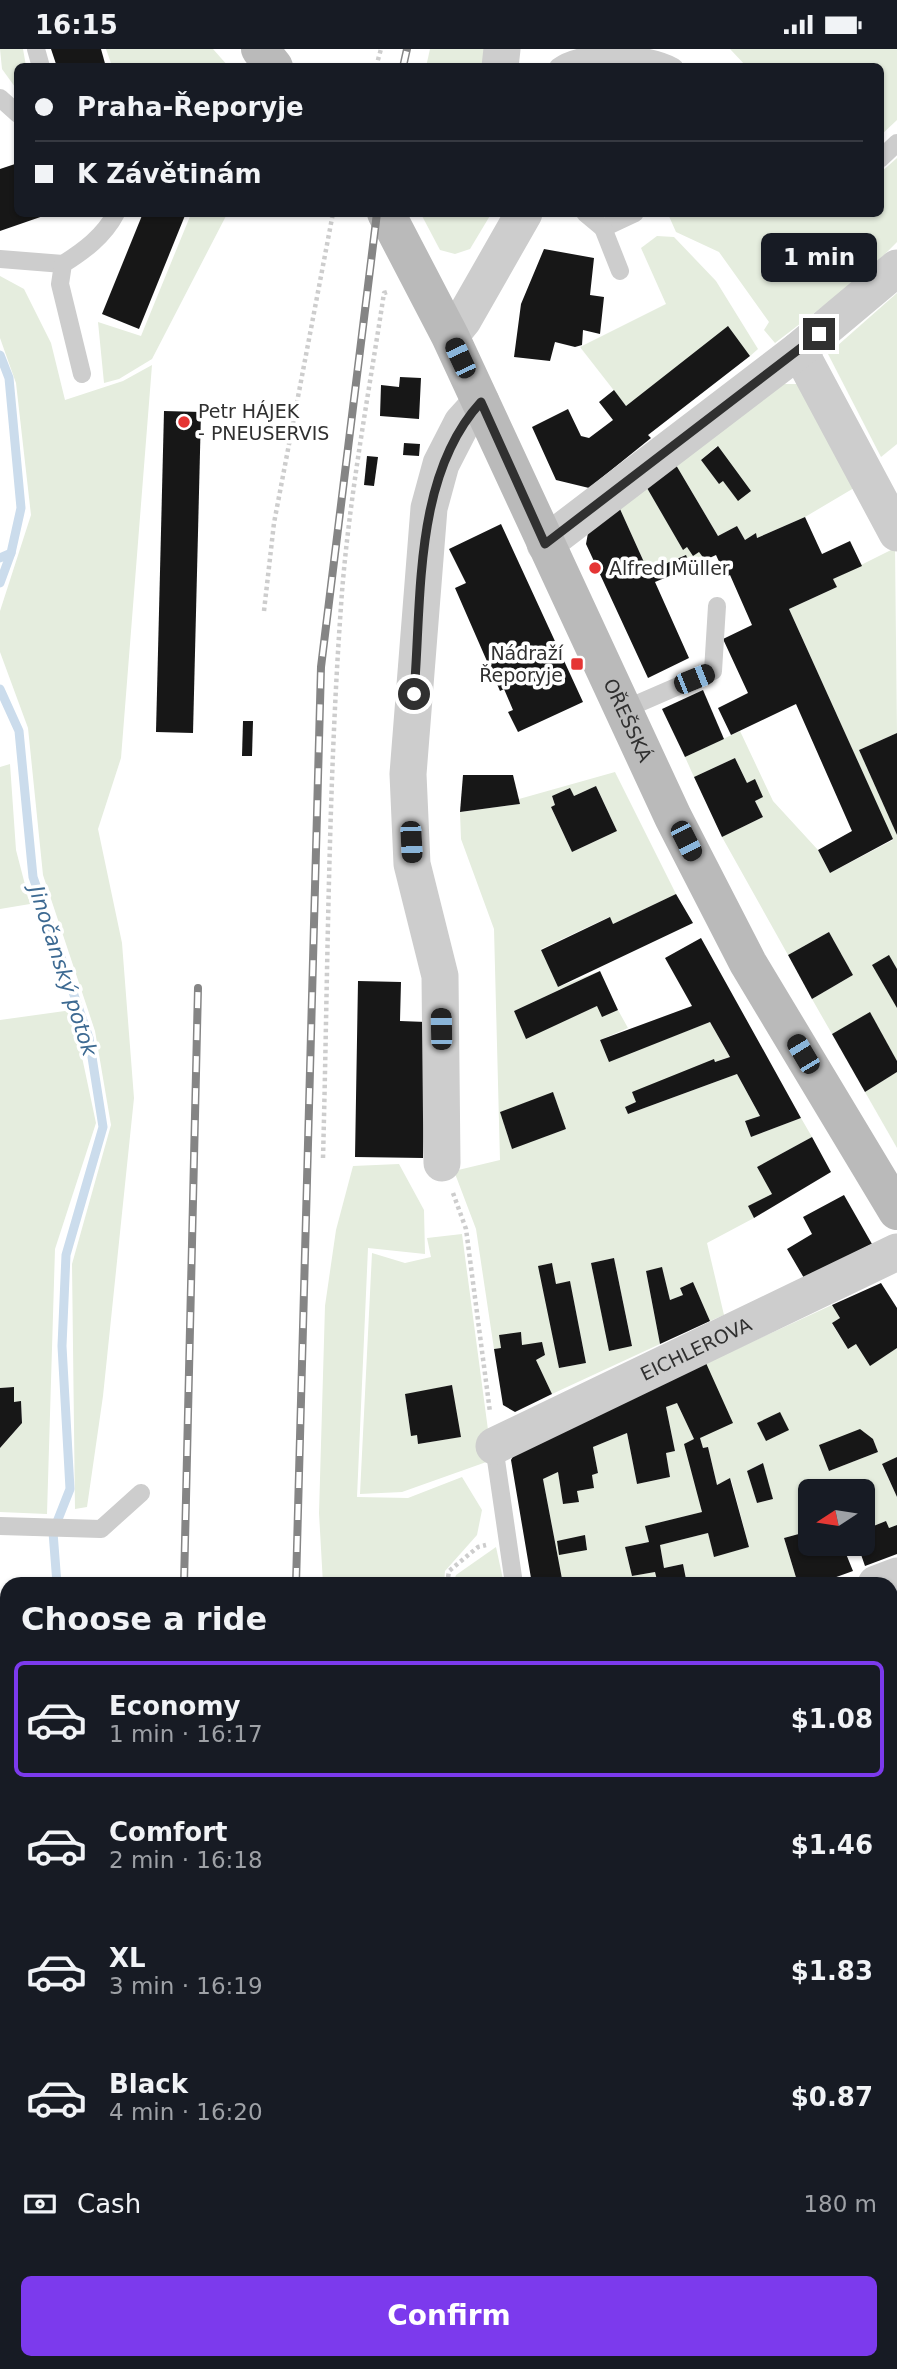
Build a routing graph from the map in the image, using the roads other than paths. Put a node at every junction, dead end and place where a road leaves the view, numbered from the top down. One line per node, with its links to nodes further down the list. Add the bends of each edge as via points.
1 (260, 49): 2 (street)
2 (271, 63)
3 (561, 63): 4 (lane, via 592,51 653,55)
4 (667, 63)
5 (0, 98): 6 (lane)
6 (14, 110)
7 (897, 143): 8 (lane)
8 (884, 155)
9 (114, 217): 16 (lane, via 92,244)
10 (388, 217): 19 (street, OŘEŠSKÁ)
11 (522, 217): 19 (street)
12 (590, 217): 14 (lane)
13 (626, 217): 14 (lane)
14 (603, 228): 18 (lane)
15 (0, 259): 16 (lane)
16 (63, 264): 21 (lane, via 60,284)
17 (897, 268): 20 (street)
18 (620, 271)
19 (450, 336): 22 (street, OŘEŠSKÁ)
20 (799, 350): 23 (street); 24 (street)
21 (82, 374)
22 (481, 402): 24 (street, OŘEŠSKÁ); 27 (street, via 462,423 441,464 429,508 408,774 412,865 440,976)
23 (889, 509)
24 (545, 544): 26 (street, OŘEŠSKÁ)
25 (716, 606): 26 (lane, via 713,671)
26 (623, 711): 28 (street, OŘEŠSKÁ, via 748,963)
27 (442, 1163)
28 (897, 1211)
29 (897, 1252): 30 (street, EICHLEROVA)
30 (494, 1446): 33 (lane)
31 (141, 1493): 32 (lane, via 101,1529)
32 (0, 1526)
33 (513, 1577)

